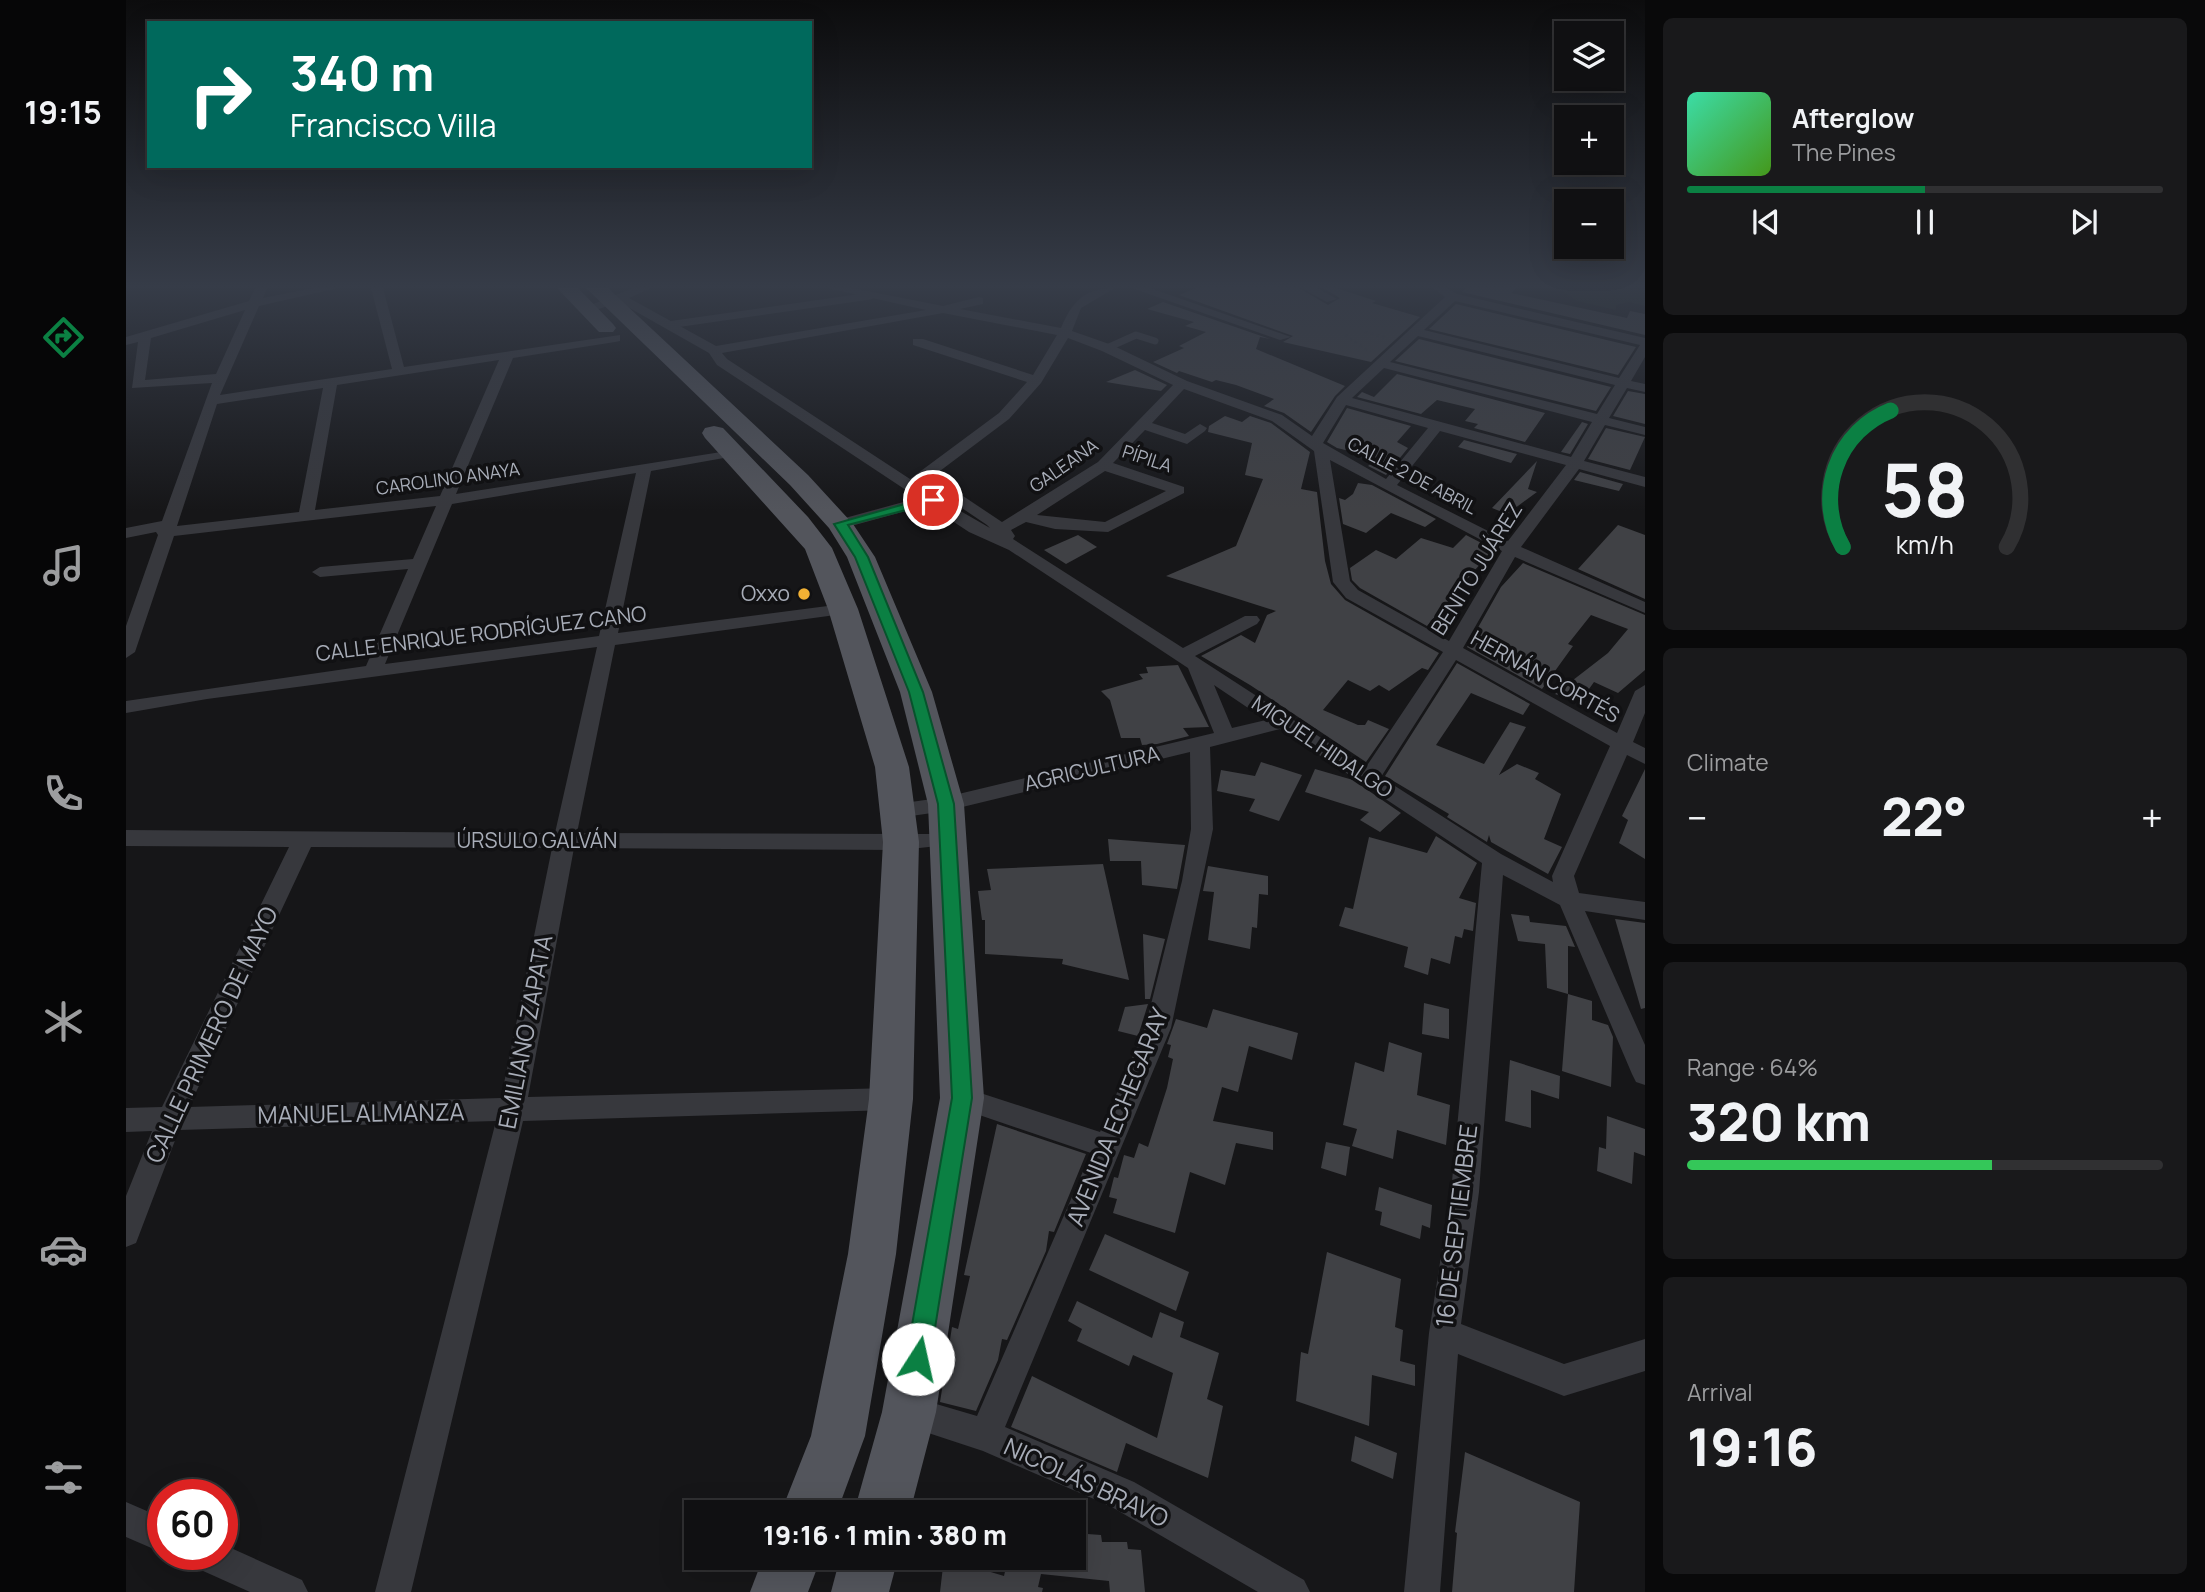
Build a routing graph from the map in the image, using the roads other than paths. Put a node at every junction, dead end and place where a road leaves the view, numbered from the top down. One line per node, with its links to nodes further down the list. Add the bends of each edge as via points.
1 (141, 362): 17 (street, via 137,385)
2 (227, 362): 17 (street)
3 (396, 362): 16 (street)
4 (461, 362): 16 (street)
5 (505, 362): 39 (street)
6 (641, 362): 31 (main road)
7 (669, 362): 43 (main road, via 800,480)
8 (737, 362): 35 (street, MIGUEL HIDALGO)
9 (981, 362): 18 (street)
10 (1047, 362): 18 (street)
11 (1137, 362): 21 (street, CALLE 2 DE ABRIL)
12 (1385, 362): 23 (street)
13 (1386, 362): 25 (street)
14 (1540, 362): 20 (street)
15 (1636, 362): 20 (street, BENITO JUÁREZ)
16 (399, 372): 19 (street)
17 (220, 378): 24 (street)
18 (1036, 380): 35 (street, via 1004,416)
19 (331, 383): 24 (street); 41 (street)
20 (1625, 383): 22 (street); 25 (street, BENITO JUÁREZ)
21 (1182, 384): 26 (street, GALEANA); 30 (street, CALLE 2 DE ABRIL, via 1277,418)
22 (1645, 388)
23 (1342, 400): 27 (street); 30 (street)
24 (211, 401): 44 (street)
25 (1600, 420): 29 (street); 32 (street, BENITO JUÁREZ)
26 (1144, 425): 28 (street, via 1188,440); 33 (street, GALEANA)
27 (1437, 426): 32 (street); 37 (street)
28 (1200, 428)
29 (1645, 431)
30 (1318, 447): 37 (street, CALLE 2 DE ABRIL); 55 (street, HERNÁN CORTÉS, via 1342,582 1352,594)
31 (735, 452): 34 (street, CAROLINO ANAYA); 51 (main road, via 818,548)
32 (1575, 463): 36 (street); 47 (street, BENITO JUÁREZ)
33 (1103, 465): 42 (street, GALEANA); 42 (street, PÍPILA, via 1179,489 1108,527)
34 (644, 469): 39 (street, CAROLINO ANAYA); 53 (street, EMILIANO ZAPATA)
35 (918, 481): 38 (street, MIGUEL HIDALGO); 40 (street, MIGUEL HIDALGO)
36 (1645, 482)
37 (1388, 486): 47 (street, CALLE 2 DE ABRIL)
38 (949, 494): 40 (street); 45 (street, MIGUEL HIDALGO)
39 (448, 500): 41 (street, CAROLINO ANAYA); 48 (street)
40 (933, 500): 43 (street); 45 (street, MIGUEL HIDALGO)
41 (306, 517): 44 (street, CAROLINO ANAYA)
42 (1024, 517): 45 (street, GALEANA)
43 (841, 524): 65 (main road, via 861,557 916,692)
44 (165, 528): 46 (street, CAROLINO ANAYA); 54 (street)
45 (995, 532): 56 (street, MIGUEL HIDALGO)
46 (126, 533)
47 (1511, 549): 50 (street, CALLE 2 DE ABRIL); 55 (street, BENITO JUÁREZ)
48 (421, 563): 49 (street); 57 (street)
49 (320, 572)
50 (1645, 608)
51 (843, 609): 53 (street, CALLE ENRIQUE RODRÍGUEZ CANO); 66 (main road, via 892,767)
52 (1251, 620): 56 (street)
53 (606, 641): 57 (street, CALLE ENRIQUE RODRÍGUEZ CANO); 69 (street, EMILIANO ZAPATA)
54 (126, 652)
55 (1452, 652): 62 (street, HERNÁN CORTÉS); 64 (street, BENITO JUÁREZ)
56 (1189, 659): 60 (street, MIGUEL HIDALGO); 61 (street)
57 (373, 671): 59 (street, CALLE ENRIQUE RODRÍGUEZ CANO)
58 (1645, 691): 62 (street)
59 (126, 707)
60 (1285, 722): 61 (street, AGRICULTURA); 64 (street, MIGUEL HIDALGO)
61 (1213, 740): 65 (street, AGRICULTURA); 79 (street, AVENIDA ECHEGARAY, via 1194,881 1158,1028)
62 (1621, 744): 63 (street, HERNÁN CORTÉS); 71 (street, via 1563,876)
63 (1645, 757)
64 (1369, 779): 70 (street, MIGUEL HIDALGO)
65 (947, 821): 66 (street, ÚRSULO GALVÁN); 66 (street, AGRICULTURA); 74 (main road)
66 (899, 827): 69 (street, ÚRSULO GALVÁN); 75 (main road)
67 (126, 838): 68 (street, ÚRSULO GALVÁN)
68 (303, 840): 69 (street, ÚRSULO GALVÁN); 77 (street, CALLE PRIMERO DE MAYO)
69 (564, 841): 76 (street, EMILIANO ZAPATA)
70 (1493, 860): 71 (street, MIGUEL HIDALGO); 81 (street, 16 DE SEPTIEMBRE, via 1465,1192)
71 (1570, 900): 72 (street, MIGUEL HIDALGO); 73 (street)
72 (1645, 911)
73 (1645, 1074)
74 (962, 1098): 79 (street); 83 (main road)
75 (891, 1099): 76 (street, MANUEL ALMANZA); 85 (main road, via 872,1254 838,1436)
76 (512, 1111): 77 (street, MANUEL ALMANZA); 93 (street, EMILIANO ZAPATA)
77 (170, 1119): 78 (street, MANUEL ALMANZA); 80 (street, CALLE PRIMERO DE MAYO)
78 (126, 1120)
79 (1110, 1147): 84 (street, AVENIDA ECHEGARAY)
80 (126, 1233)
81 (1444, 1333): 82 (street, via 1564,1380); 97 (street, 16 DE SEPTIEMBRE)
82 (1645, 1355)
83 (909, 1412): 84 (street, NICOLÁS BRAVO); 86 (main road)
84 (985, 1435): 96 (street, NICOLÁS BRAVO, via 1122,1494)
85 (814, 1500)
86 (885, 1500)
87 (126, 1519): 88 (street)
88 (147, 1529)
89 (238, 1569): 92 (street)
90 (787, 1570): 94 (main road)
91 (866, 1570): 95 (main road)
92 (290, 1592)
93 (393, 1592)
94 (779, 1592)
95 (860, 1592)
96 (1292, 1592)
97 (1422, 1592)

